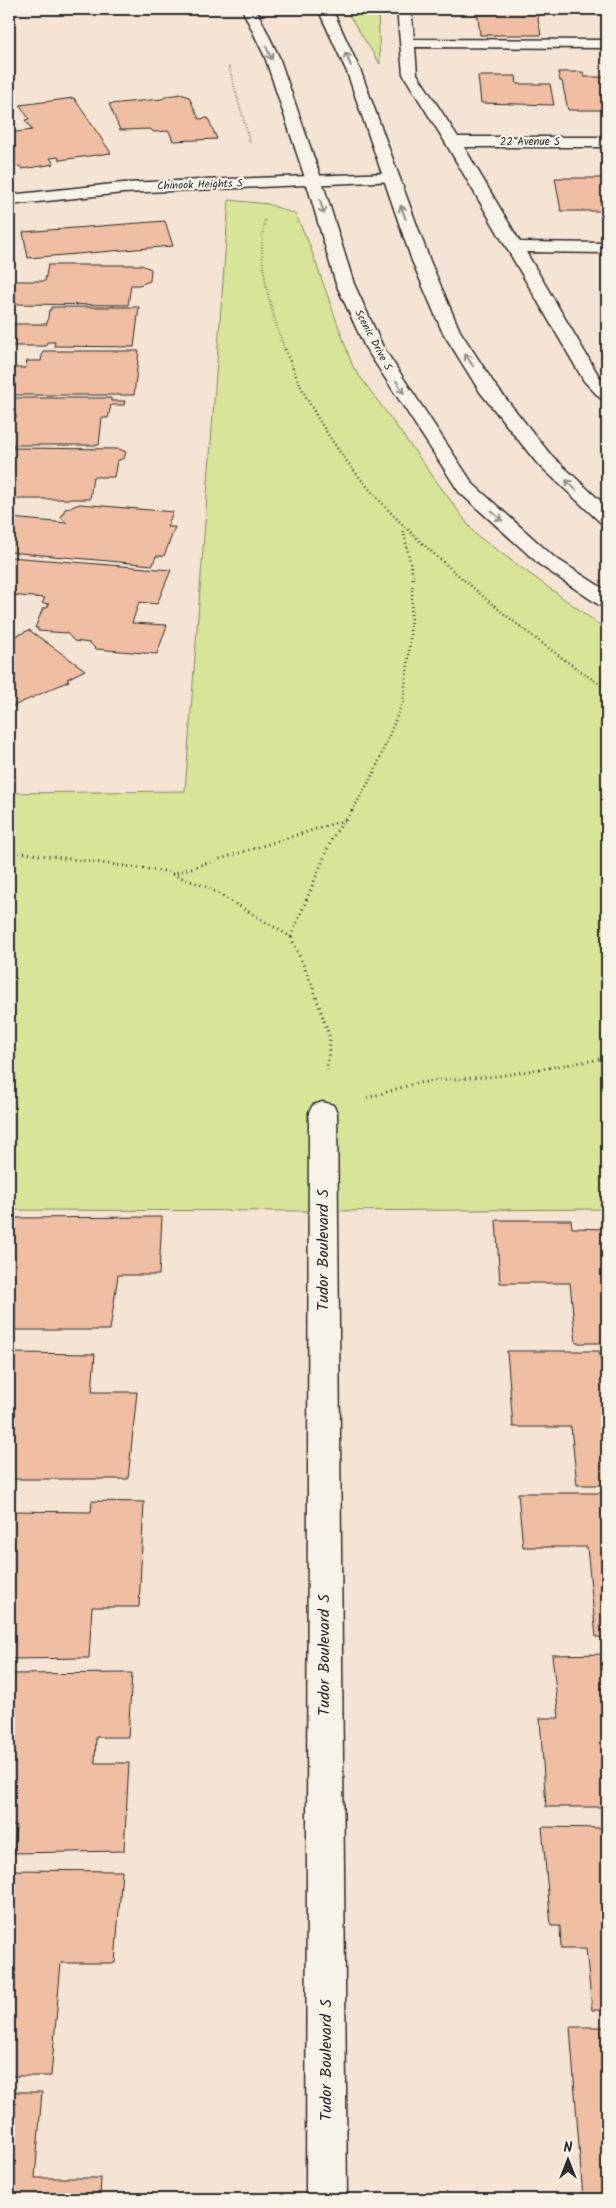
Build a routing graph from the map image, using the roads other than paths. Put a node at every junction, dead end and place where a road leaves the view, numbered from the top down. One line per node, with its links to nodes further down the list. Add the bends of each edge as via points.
1 (249, 9): 9 (main road, Scenic Drive S, one-way to 9, via 272,57)
2 (325, 9): 8 (main road, one-way to 2, via 354,72)
3 (404, 9): 4 (main road)
4 (407, 43): 5 (main road); 6 (main road, via 410,74)
5 (607, 44)
6 (454, 142): 7 (main road, 22 Avenue S); 11 (main road)
7 (607, 142)
8 (391, 178): 9 (main road, Chinook Heights S); 14 (main road, one-way to 8, via 543,458 487,388 451,331 421,262)
9 (314, 181): 10 (main road, Chinook Heights S, via 114,189); 15 (main road, Scenic Drive S, one-way to 15, via 345,284 374,347 466,488 547,561)
10 (9, 200)
11 (515, 247): 12 (main road); 13 (main road, via 593,381)
12 (607, 248)
13 (607, 394)
14 (607, 518)
15 (607, 600)
16 (323, 1112): 17 (main road, Tudor Boulevard S)
17 (327, 2199)

